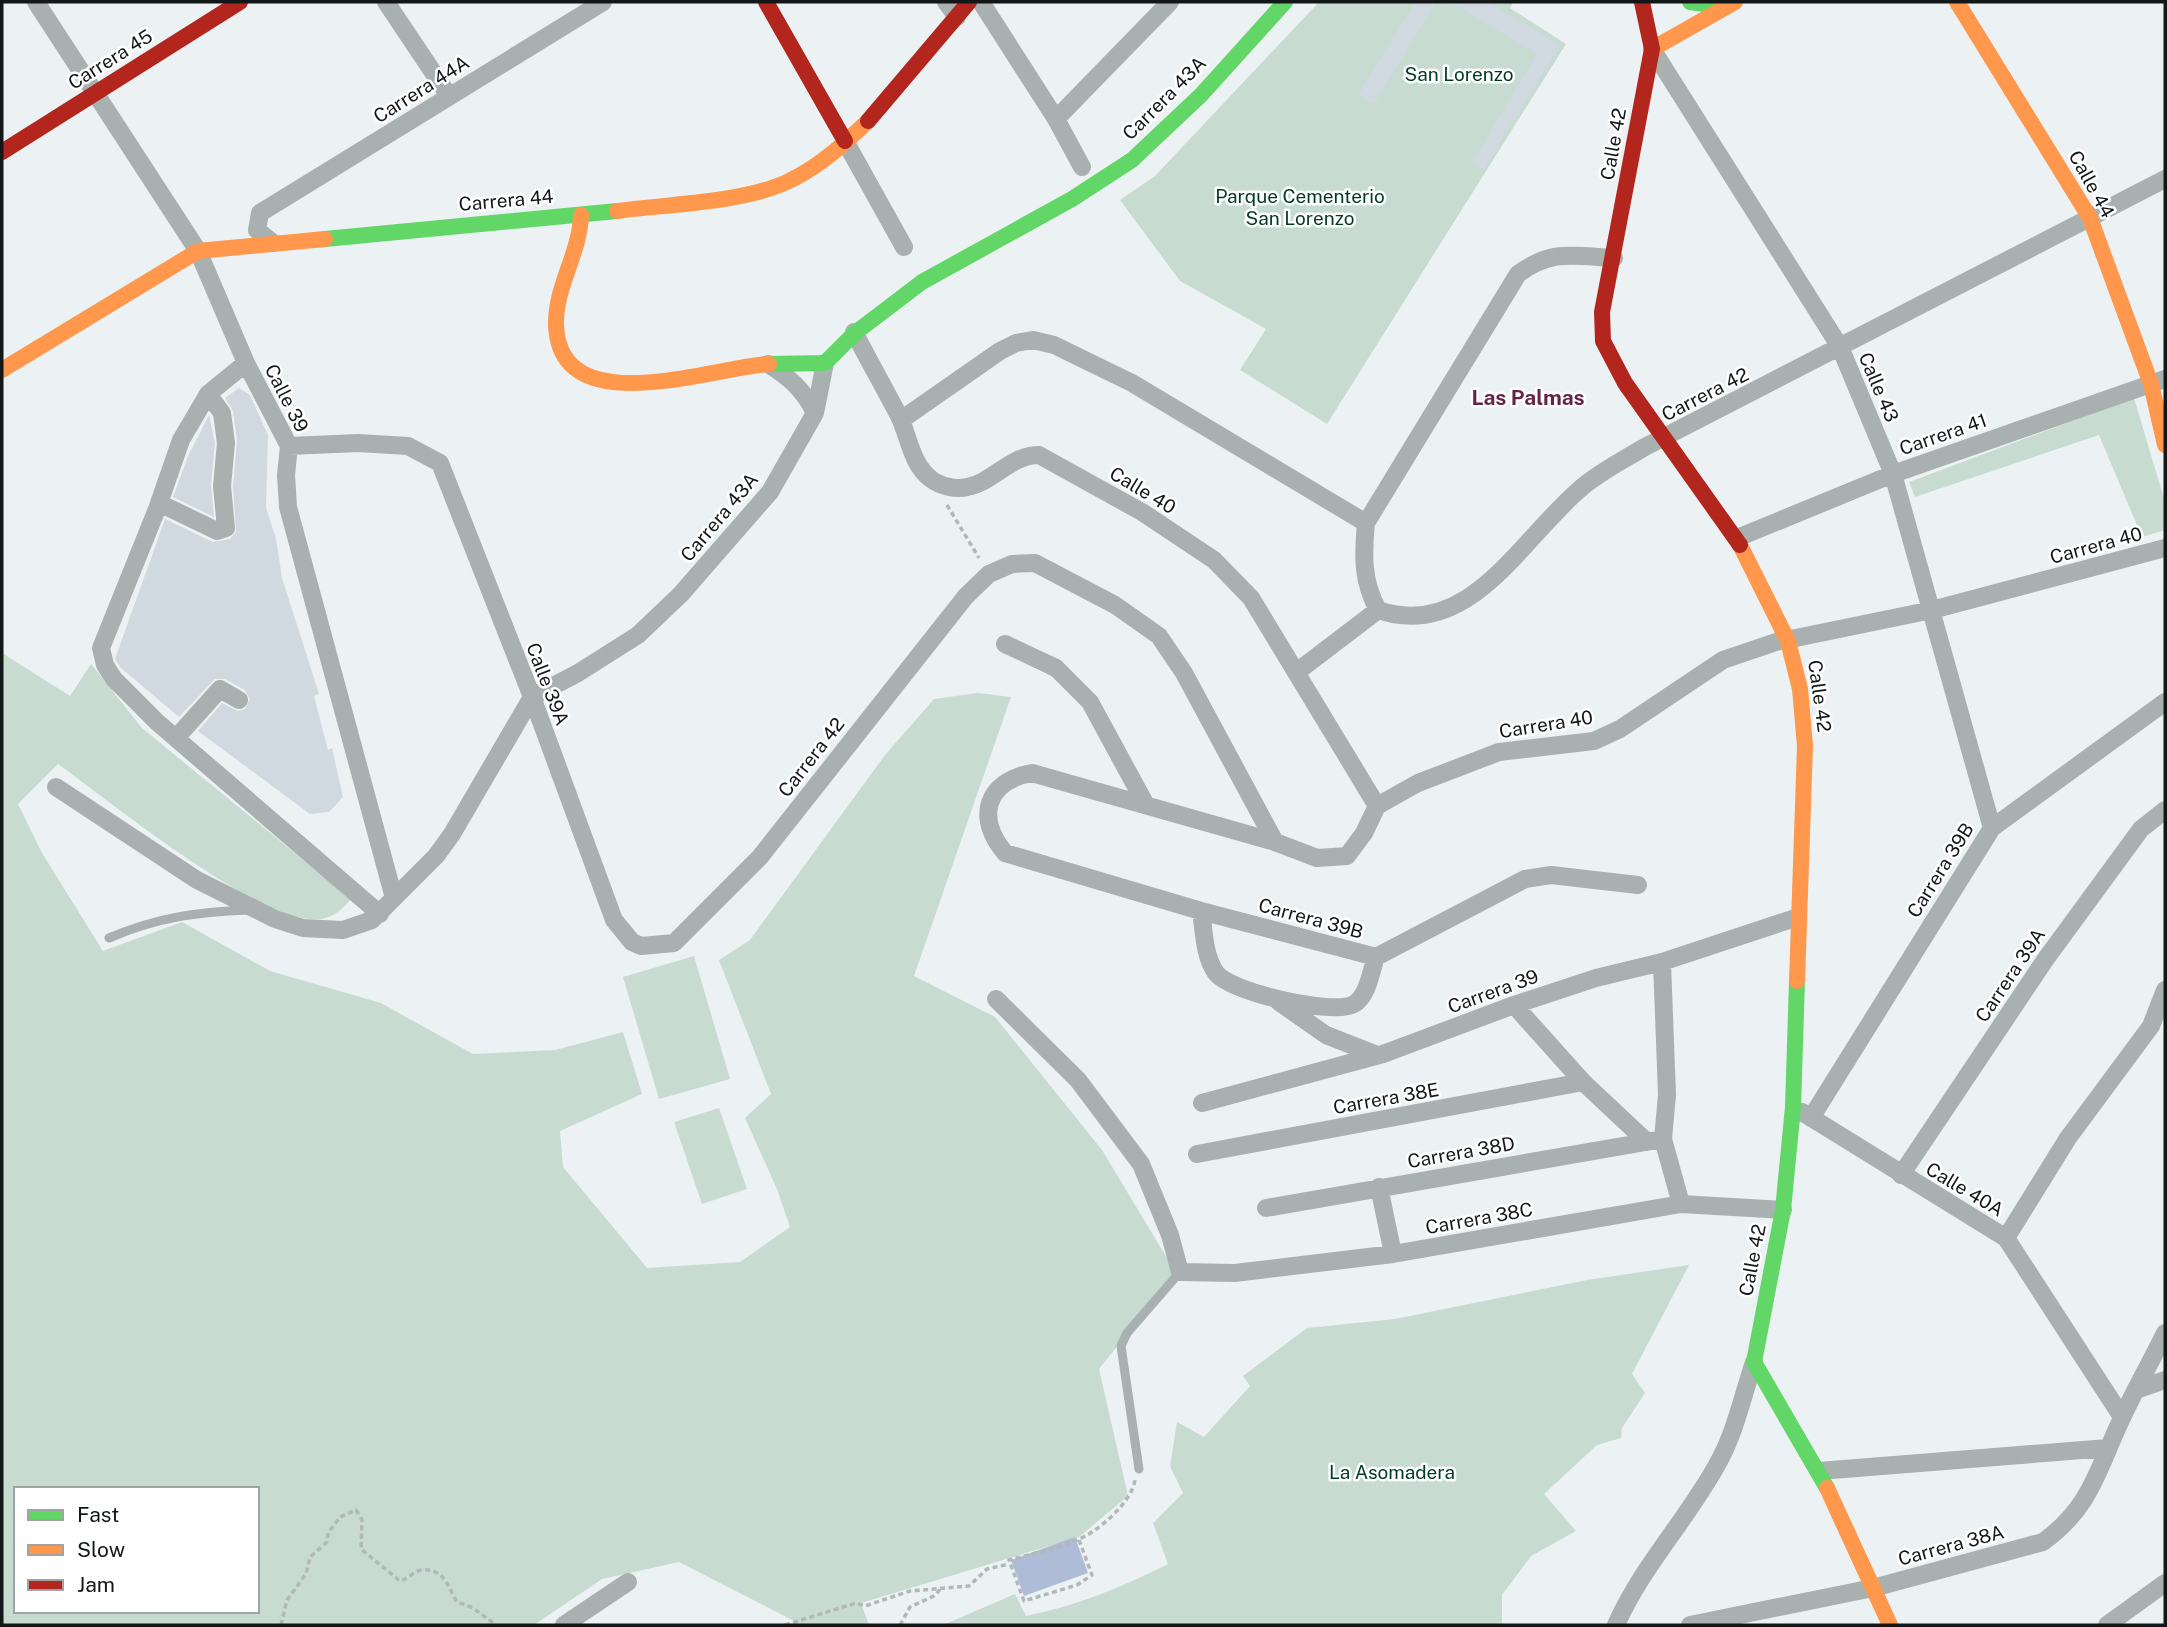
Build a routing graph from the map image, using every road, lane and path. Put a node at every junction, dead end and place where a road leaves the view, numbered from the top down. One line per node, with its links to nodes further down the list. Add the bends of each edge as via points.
1 (36, 2): 17 (street, Calle 39)
2 (240, 2): 17 (street, Carrera 45)
3 (386, 2): 18 (street)
4 (603, 2): 18 (street, Carrera 44A)
5 (766, 2): 20 (street)
6 (946, 2): 15 (street)
7 (969, 2): 15 (street, Carrera 44)
8 (981, 2): 19 (street)
9 (1170, 2): 19 (street)
10 (1285, 2): 30 (street, Carrera 43A, via 1141,153 924,282)
11 (1642, 2): 16 (street, Calle 43)
12 (1690, 2): 14 (street)
13 (1957, 2): 25 (street, Calle 44)
14 (1730, 4): 16 (street)
15 (957, 17): 20 (street, Carrera 44, via 901,86)
16 (1652, 49): 29 (street, Calle 42); 31 (street, Calle 43)
17 (94, 93): 21 (street, Carrera 45); 28 (street, Calle 39)
18 (449, 96): 26 (street, Carrera 44A, via 260,213 257,230)
19 (1056, 120): 22 (street)
20 (845, 141): 24 (street, Carrera 44, via 782,187); 27 (street)
21 (2, 152)
22 (1082, 167)
23 (2165, 179): 25 (street, Carrera 42)
24 (581, 215): 26 (street, Carrera 44); 33 (street, via 580,244 556,325 564,356 580,374 602,383 631,386)
25 (2090, 218): 31 (street, Carrera 42); 36 (street, Calle 44)
26 (273, 243): 28 (street, Carrera 44)
27 (904, 247)
28 (198, 251): 32 (street, Calle 39); 35 (street, Carrera 44)
29 (1614, 258): 40 (street, Calle 42, via 1602,312 1603,341 1625,383); 46 (street, via 1539,259 1518,274)
30 (854, 332): 34 (street, Carrera 43A); 39 (street)
31 (1840, 347): 40 (street, Carrera 42); 43 (street, Calle 43)
32 (246, 363): 37 (street); 42 (street, Calle 39)
33 (766, 363): 34 (street); 38 (street, via 805,392)
34 (825, 363): 38 (street, Carrera 43A)
35 (2, 370)
36 (2158, 382): 41 (street, Calle 44); 43 (street, Carrera 41)
37 (208, 394): 45 (street, via 181,440); 45 (street, via 222,413 226,528 217,531)
38 (815, 413): 55 (street, Carrera 43A, via 770,492 681,594 628,641)
39 (901, 420): 44 (street, via 919,466); 46 (street, via 1000,351 1033,340 1054,345 1132,383)
40 (1666, 438): 47 (street, Calle 42); 50 (street, Carrera 42, via 1581,488 1475,594 1421,617 1401,618)
41 (2165, 445)
42 (289, 446): 55 (street, Calle 39A, via 408,446 440,463); 66 (street, Calle 39, via 288,507)
43 (1893, 474): 47 (street, Carrera 41); 51 (street, Calle 43)
44 (931, 480): 49 (path); 54 (street, Calle 40, via 965,488 989,480 1026,455 1039,455 1142,512 1214,559 1251,598)
45 (159, 503): 58 (street, via 101,648 114,679)
46 (1366, 523): 50 (street, via 1363,565 1368,592)
47 (1737, 538): 52 (street, Calle 42)
48 (2165, 548): 51 (street, Carrera 40)
49 (989, 573): 64 (street, via 1012,564 1035,563 1115,606 1159,636 1184,673); 71 (street, Carrera 42, via 931,639 760,857 674,943 641,946)
50 (1378, 610): 54 (street)
51 (1931, 610): 52 (street, Carrera 40); 63 (street, Calle 43)
52 (1788, 641): 61 (street, Carrera 40, via 1723,660 1620,729 1594,741 1499,752 1418,783); 70 (street, Calle 42, via 1800,688 1805,746)
53 (1005, 644): 60 (street, via 1056,668 1090,702)
54 (1298, 671): 61 (street, Calle 40)
55 (532, 697): 66 (street, Carrera 43A, via 452,834); 71 (street, Calle 39A)
56 (239, 701): 58 (street, via 220,689)
57 (2165, 702): 63 (street, Carrera 39B)
58 (176, 738): 69 (street)
59 (56, 787): 67 (street, via 197,880)
60 (1146, 805): 64 (street); 68 (street, Carrera 39B, via 1032,773 1014,776 999,787 989,803 987,821 993,839 1005,853)
61 (1377, 806): 64 (street, via 1347,856 1317,858)
62 (2165, 810): 87 (street, Carrera 39A, via 2141,829 2045,960)
63 (1992, 828): 84 (street, Carrera 39B)
64 (1275, 842)
65 (1638, 885): 73 (street, Carrera 39B, via 1551,876 1525,879)
66 (394, 898): 69 (street, Carrera 43A)
67 (256, 910): 69 (street, via 303,928 343,930); 72 (lane, via 177,915)
68 (1201, 911): 73 (street, Carrera 39B); 77 (street, via 1209,960 1225,984)
69 (380, 914)
70 (1798, 917): 74 (street, Carrera 39); 83 (street, Calle 42)
71 (614, 920)
72 (109, 938)
73 (1376, 957): 77 (street, via 1363,996 1353,1005)
74 (1662, 962): 78 (street, Carrera 39); 85 (street, via 1667,1095)
75 (2165, 990): 79 (street)
76 (996, 999): 94 (street, via 1077,1080 1141,1164)
77 (1276, 1000): 80 (street, via 1326,1035)
78 (1514, 1005): 80 (street, Carrera 39); 81 (street)
79 (2158, 1027): 92 (street, via 2068,1138)
80 (1377, 1055): 82 (street, Carrera 39)
81 (1583, 1082): 85 (street); 86 (street, Carrera 38E)
82 (1202, 1103)
83 (1793, 1107): 84 (street, Calle 40A); 91 (street, Calle 42)
84 (1811, 1118): 87 (street, Calle 40A)
85 (1655, 1140): 88 (street, Carrera 38D); 89 (street)
86 (1196, 1154)
87 (1901, 1175): 92 (street, Calle 40A)
88 (1379, 1187): 90 (street, Carrera 38D); 93 (street)
89 (1681, 1205): 91 (street, Carrera 38C); 93 (street, Carrera 38C)
90 (1266, 1208)
91 (1783, 1210): 96 (street, Calle 42)
92 (2006, 1238): 99 (street, Calle 40A)
93 (1393, 1254): 94 (street, Carrera 38C, via 1235,1273)
94 (1180, 1272): 102 (lane, via 1121,1346)
95 (2165, 1333): 98 (street, Carrera 38A)
96 (1754, 1362): 101 (street); 114 (street, via 1720,1461 1631,1592)
97 (2165, 1380): 98 (street)
98 (2139, 1389): 99 (street, Carrera 38A)
99 (2122, 1417): 100 (street, Carrera 38A)
100 (2108, 1448): 101 (street); 108 (street, Carrera 38A, via 2091,1492 2063,1527 2043,1542)
101 (1819, 1471): 108 (street)
102 (1137, 1472): 103 (path, via 1124,1506)
103 (1079, 1540): 104 (path, via 1009,1560); 104 (path, via 1092,1574 1077,1585 1043,1597 1024,1601)
104 (1009, 1564): 107 (path, via 987,1569 969,1586)
105 (628, 1582): 111 (street)
106 (2165, 1583): 117 (street)
107 (941, 1588): 112 (path, via 910,1591 865,1606 856,1603); 113 (path, via 910,1607)
108 (1873, 1588): 115 (street, Carrera 38A); 116 (street)
109 (281, 1625): 110 (path, via 287,1600 307,1572 310,1557 327,1542 340,1517 356,1510 362,1520 361,1549 366,1556 400,1581 419,1570 438,1573 446,1578 457,1602)
110 (496, 1625)
111 (564, 1625)
112 (785, 1625)
113 (900, 1625)
114 (1616, 1625)
115 (1690, 1625)
116 (1890, 1625)
117 (2107, 1625)

